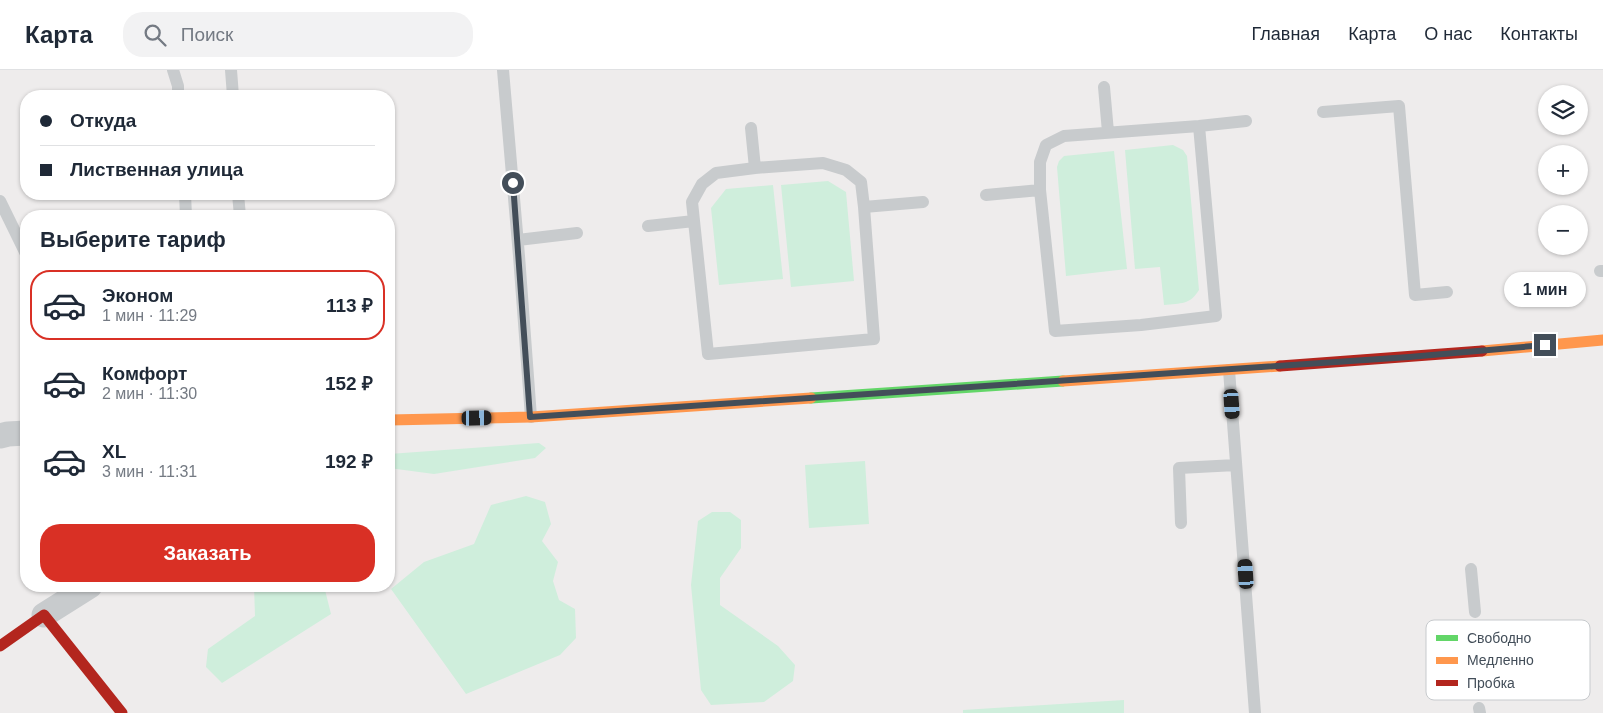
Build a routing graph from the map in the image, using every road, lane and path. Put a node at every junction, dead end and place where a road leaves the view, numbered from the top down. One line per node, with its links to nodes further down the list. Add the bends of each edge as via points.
1 (173, 70): 5 (lane)
2 (231, 70): 6 (lane)
3 (503, 70): 21 (lane)
4 (1104, 87): 11 (lane)
5 (178, 90)
6 (233, 90)
7 (1323, 112): 23 (lane, via 1399,106 1415,295)
8 (1246, 121): 9 (lane)
9 (1199, 126): 11 (lane); 13 (lane, via 1216,316 1055,332)
10 (751, 128): 12 (lane)
11 (1108, 132): 13 (lane, via 1064,136 1046,145 1040,162)
12 (755, 168): 17 (lane, via 823,163 846,170 861,182); 18 (lane, via 716,173 702,184 692,202)
13 (1040, 190): 14 (lane)
14 (986, 195)
15 (0, 202): 22 (lane)
16 (923, 202): 17 (lane)
17 (864, 207): 18 (lane, via 874,339 708,354)
18 (694, 221): 19 (lane)
19 (648, 226)
20 (577, 233): 21 (lane)
21 (518, 240): 26 (lane)
22 (20, 242)
23 (1447, 292)
24 (1603, 340): 25 (street)
25 (1229, 370): 26 (street); 30 (lane)
26 (530, 417): 27 (street)
27 (395, 420)
28 (20, 433): 29 (street)
29 (0, 436)
30 (1236, 465): 31 (lane, via 1179,468); 38 (lane)
31 (1182, 523)
32 (1471, 569): 34 (lane)
33 (80, 592): 35 (street)
34 (1474, 612)
35 (44, 615): 36 (street); 37 (street)
36 (0, 646)
37 (122, 713)
38 (1255, 713)

